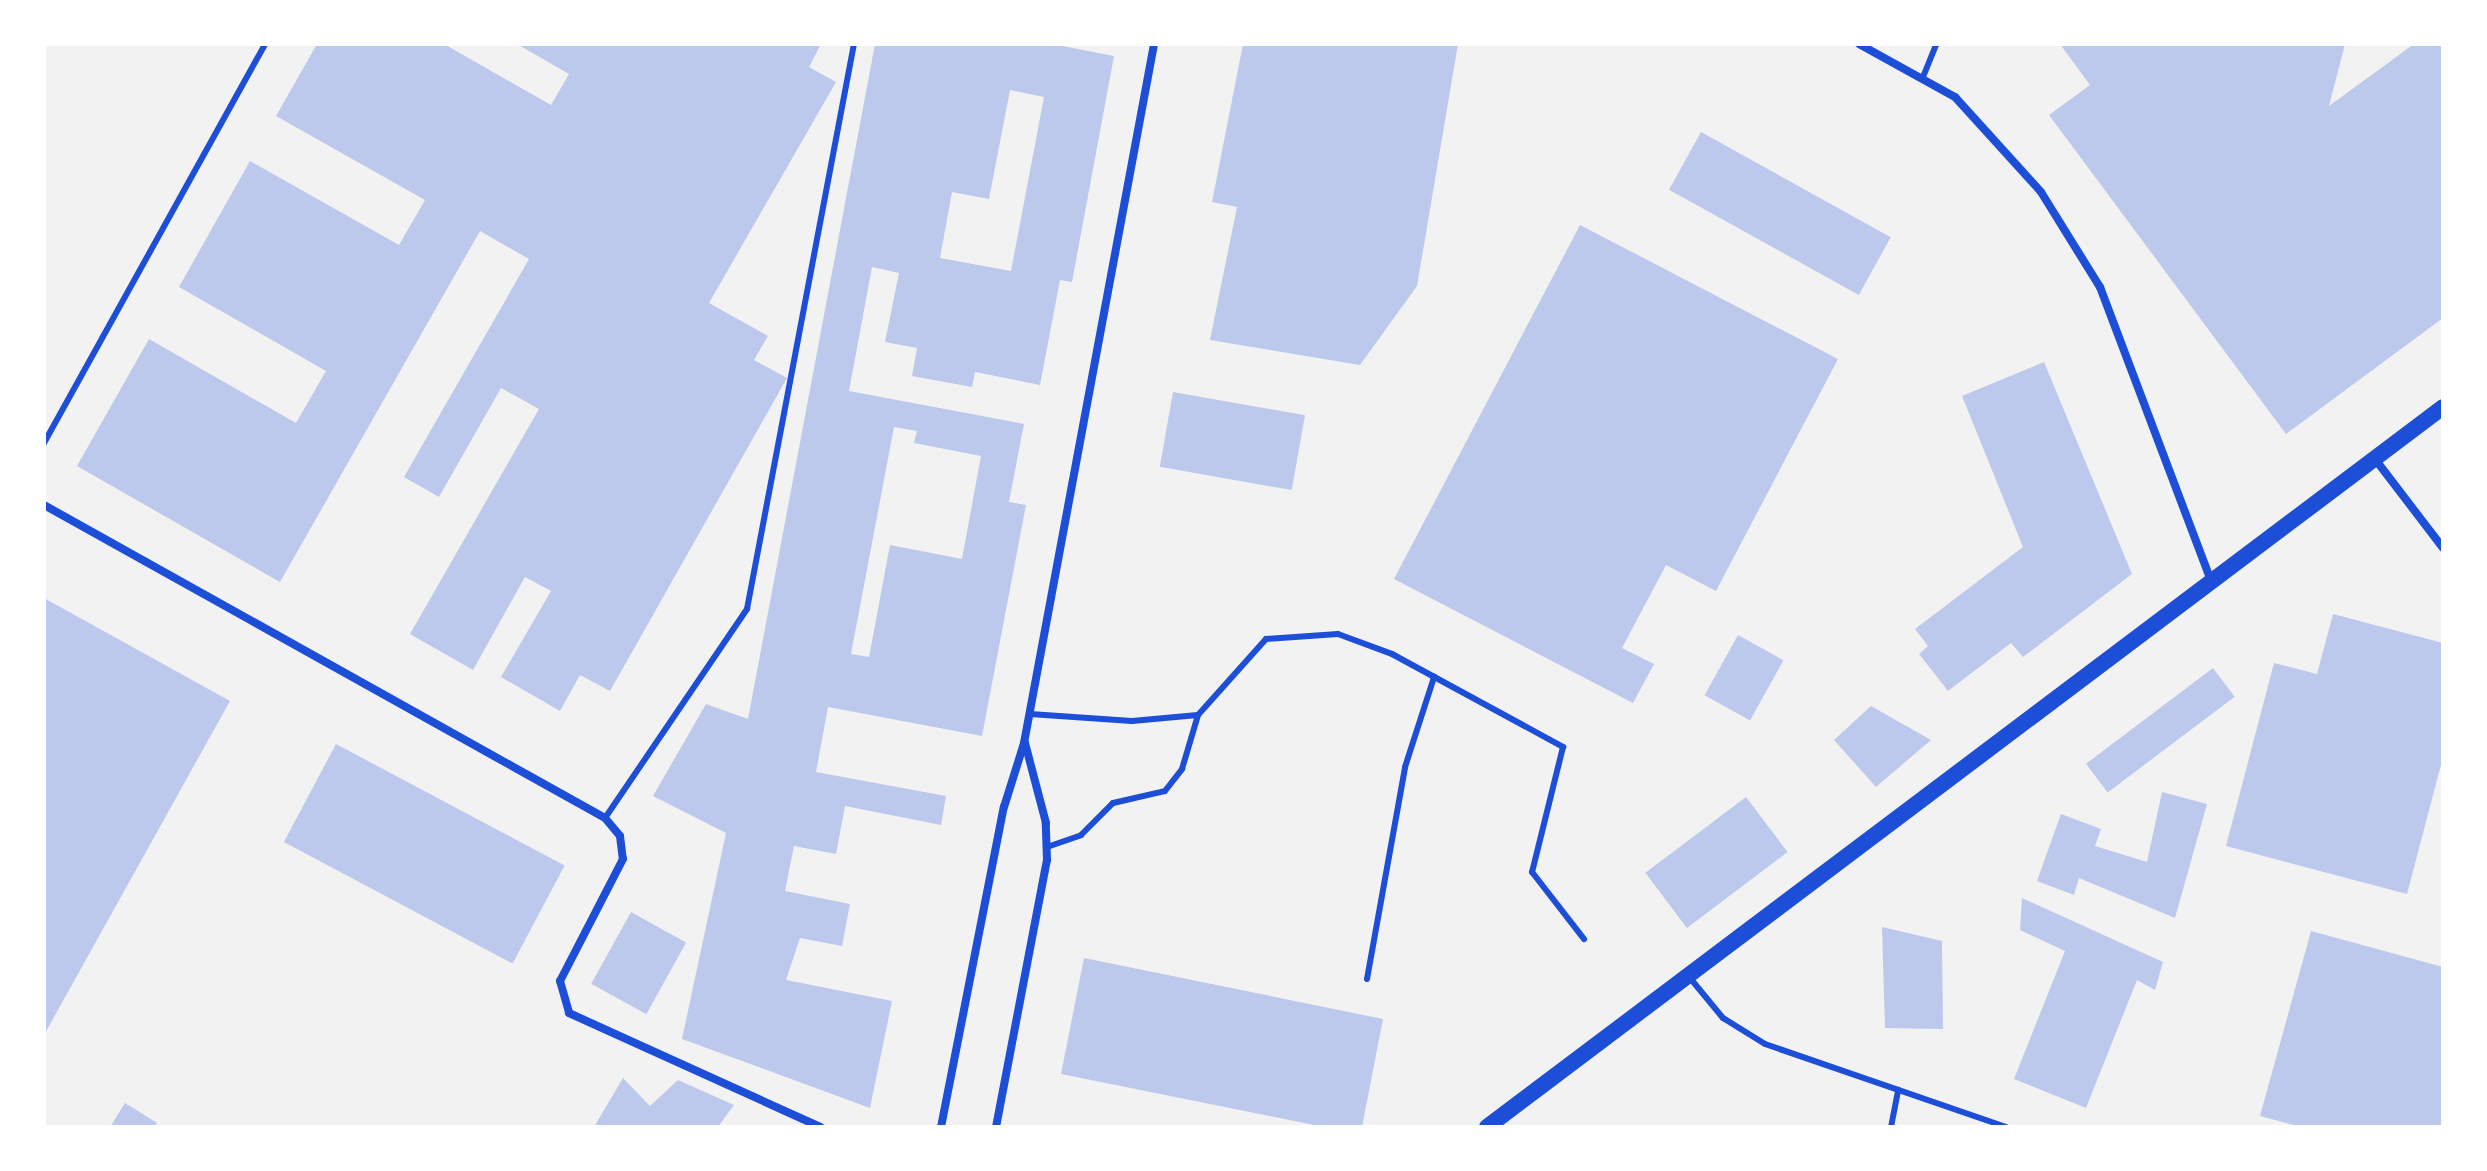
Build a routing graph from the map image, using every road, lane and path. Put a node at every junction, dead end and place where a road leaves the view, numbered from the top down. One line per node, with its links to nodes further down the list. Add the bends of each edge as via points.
1 (265, 44): 8 (lane)
2 (854, 44): 17 (lane, via 747,609)
3 (1154, 44): 14 (street)
4 (1859, 44): 6 (street)
5 (1936, 44): 6 (lane)
6 (1923, 77): 12 (street, via 1955,97 2041,192 2100,287)
7 (2443, 407): 9 (main road)
8 (44, 443)
9 (2375, 459): 11 (street); 12 (main road)
10 (44, 505): 17 (street)
11 (2443, 548)
12 (2212, 584): 20 (main road)
13 (1434, 677): 15 (lane, via 1338,634 1266,639); 19 (lane, via 1563,747 1532,872); 21 (lane, via 1405,767)
14 (1030, 714): 15 (lane, via 1132,721); 16 (street)
15 (1198, 715): 18 (lane, via 1182,769 1165,791 1113,803 1081,835)
16 (1024, 743): 18 (street); 24 (street, via 1004,807)
17 (605, 818): 23 (street, via 620,836 623,859 560,981 569,1013)
18 (1047, 847): 25 (street)
19 (1584, 939)
20 (1689, 976): 22 (lane, via 1723,1018 1765,1044); 26 (main road)
21 (1367, 979)
22 (1898, 1090): 27 (lane); 28 (lane)
23 (820, 1127)
24 (941, 1127)
25 (996, 1127)
26 (1487, 1127)
27 (1891, 1127)
28 (2006, 1127)

